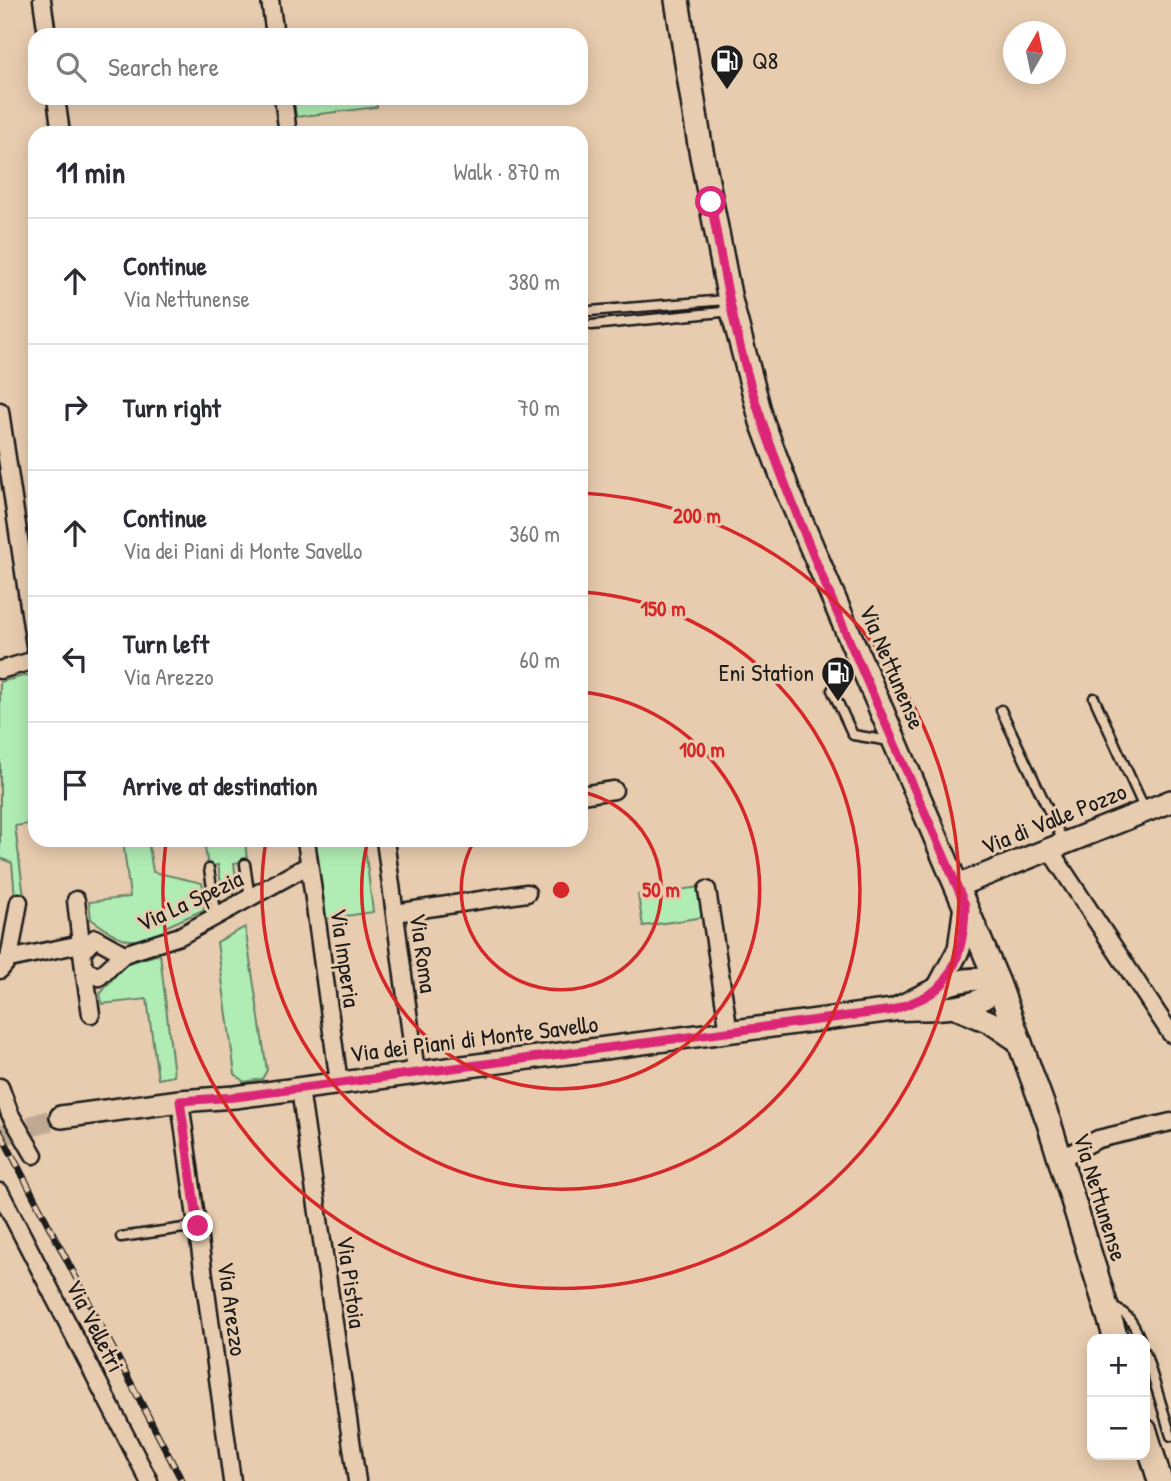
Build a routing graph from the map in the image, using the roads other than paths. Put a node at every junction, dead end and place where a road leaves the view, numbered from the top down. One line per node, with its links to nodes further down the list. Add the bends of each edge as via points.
1 (42, 0): 4 (street)
2 (270, 0): 5 (street)
3 (677, 0): 10 (main road, Via Nettunense)
4 (46, 28)
5 (274, 28)
6 (57, 105): 8 (street)
7 (284, 105): 9 (street)
8 (60, 126)
9 (287, 126)
10 (731, 305): 11 (lane); 12 (lane); 15 (main road, Via Nettunense, via 762,422)
11 (590, 311)
12 (592, 325)
13 (0, 411): 14 (street)
14 (28, 599)
15 (858, 657): 20 (main road, Via Nettunense); 20 (lane, via 832,690 853,735)
16 (28, 662): 17 (street)
17 (0, 670)
18 (1094, 698): 24 (lane)
19 (1001, 710): 25 (lane)
20 (895, 741): 33 (main road, Via Nettunense)
21 (614, 790): 22 (street)
22 (588, 794)
23 (1171, 800): 24 (street, Via di Valle Pozzo)
24 (1145, 811): 25 (street, Via di Valle Pozzo)
25 (1056, 846): 33 (street, Via di Valle Pozzo); 51 (street)
26 (307, 847): 29 (street, Via Imperia)
27 (386, 847): 37 (street, Via Roma)
28 (245, 864): 34 (lane)
29 (309, 865): 34 (street, Via La Spezia); 54 (street, Via Imperia)
30 (209, 869): 38 (lane)
31 (707, 890): 50 (street)
32 (527, 893): 37 (street)
33 (961, 895): 44 (main road, Via Nettunense); 45 (street, via 959,949)
34 (250, 900): 38 (street, Via La Spezia)
35 (76, 901): 39 (street, Via La Spezia)
36 (19, 902): 41 (street)
37 (395, 913): 53 (street, Via Roma)
38 (217, 918): 40 (street, Via La Spezia, via 162,944)
39 (86, 944): 40 (street, Via La Spezia); 41 (street); 42 (street)
40 (124, 954): 43 (street, Via La Spezia)
41 (5, 965)
42 (84, 969): 43 (street); 46 (street)
43 (99, 977): 46 (street, Via La Spezia)
44 (998, 982): 45 (street, via 972,978); 47 (street, via 981,1002); 52 (main road, Via Nettunense)
45 (938, 988): 48 (street)
46 (88, 994): 49 (street)
47 (950, 1006): 48 (street); 52 (street, via 982,1017)
48 (893, 1010): 50 (street, Via dei Piani di Monte Savello)
49 (91, 1014)
50 (729, 1032): 53 (street, Via dei Piani di Monte Savello)
51 (1171, 1034)
52 (1021, 1043): 61 (main road, Via Nettunense)
53 (416, 1072): 54 (street, Via dei Piani di Monte Savello)
54 (339, 1083): 56 (street, Via dei Piani di Monte Savello)
55 (0, 1087): 60 (street)
56 (300, 1089): 57 (street, Via dei Piani di Monte Savello); 73 (street, Via Pistoia)
57 (180, 1101): 58 (street, Via dei Piani di Monte Savello); 63 (street, Via Arezzo)
58 (61, 1117)
59 (1171, 1122): 61 (street, via 1098,1139)
60 (34, 1156)
61 (1060, 1159): 65 (main road, Via Nettunense)
62 (0, 1192): 71 (street, Via Velletri)
63 (198, 1226): 64 (lane); 72 (street, Via Arezzo)
64 (121, 1237)
65 (1106, 1306): 66 (main road, Via Nettunense); 67 (lane, via 1127,1316)
66 (1114, 1334)
67 (1137, 1334)
68 (1150, 1368): 69 (lane)
69 (1171, 1436)
70 (1150, 1448): 74 (main road)
71 (149, 1481)
72 (232, 1481)
73 (357, 1481)
74 (1160, 1481)

